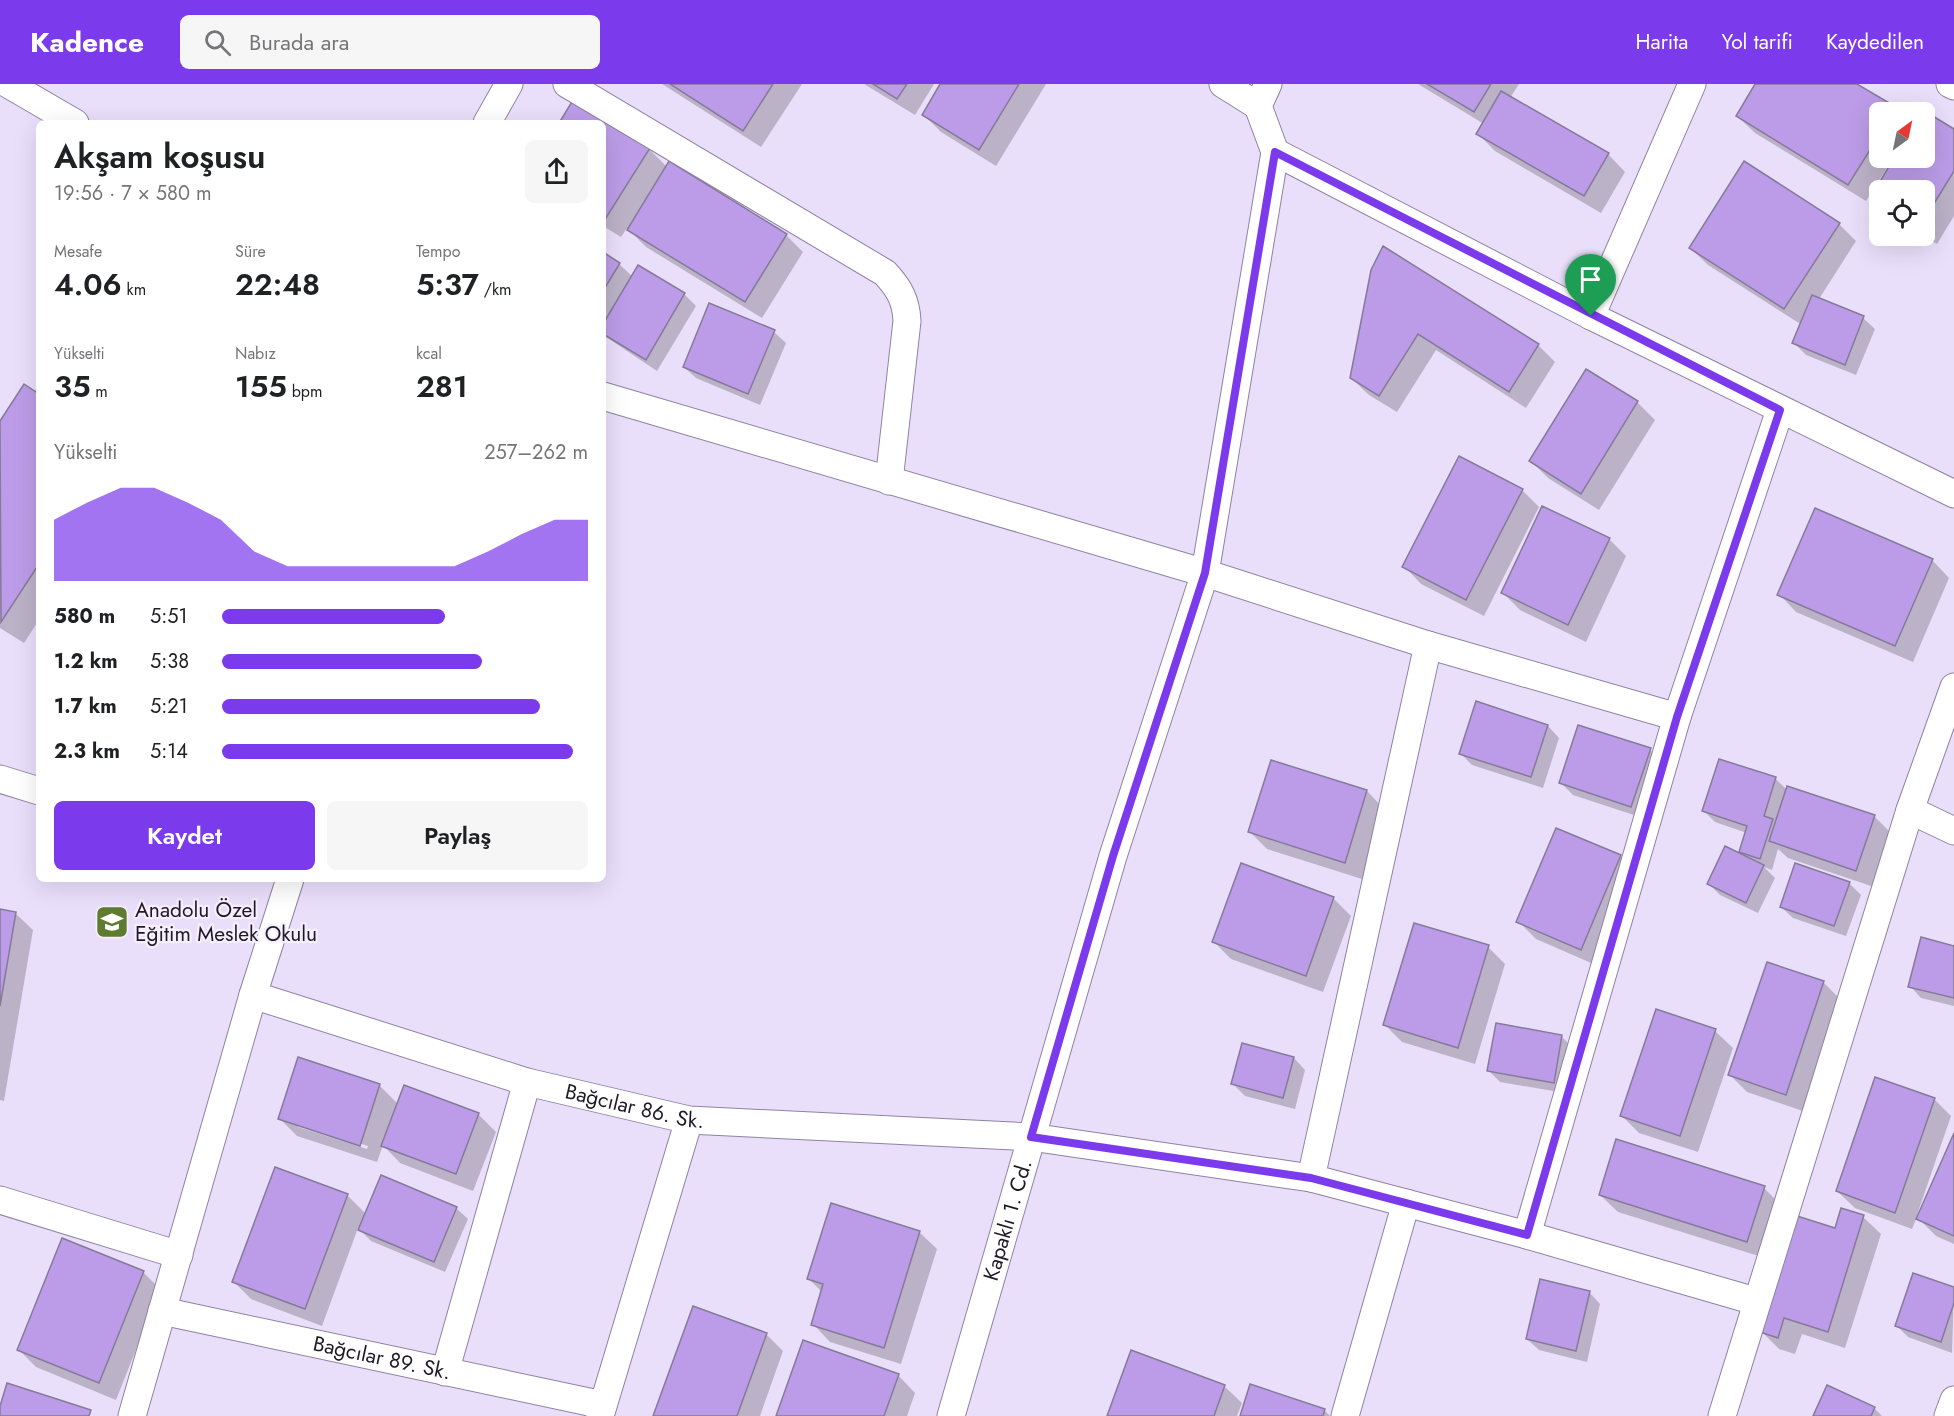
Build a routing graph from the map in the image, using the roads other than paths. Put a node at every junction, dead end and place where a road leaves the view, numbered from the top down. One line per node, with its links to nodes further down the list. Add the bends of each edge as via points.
1 (8, 84): 9 (street)
2 (509, 84): 10 (street)
3 (567, 84): 15 (street, via 885,273 899,288 908,321)
4 (1223, 84): 8 (street)
5 (1692, 84): 12 (street)
6 (1950, 84): 7 (street)
7 (1954, 86)
8 (1263, 95): 11 (street, Kapaklı 1. Cd.)
9 (70, 120)
10 (488, 120)
11 (1275, 152): 12 (street); 17 (street, Kapaklı 1. Cd.)
12 (1591, 316): 14 (street)
13 (606, 397): 15 (street)
14 (1780, 410): 16 (street); 20 (street)
15 (889, 482): 17 (street)
16 (1954, 494)
17 (1205, 573): 18 (street); 29 (street, Kapaklı 1. Cd., via 1113,856)
18 (1428, 645): 20 (street); 30 (street)
19 (1954, 687): 23 (street)
20 (1677, 717): 33 (street)
21 (0, 779): 22 (street)
22 (36, 790)
23 (1910, 810): 24 (street); 35 (street)
24 (1954, 831)
25 (289, 882): 26 (street)
26 (253, 995): 27 (street, Bağcılar 86. Sk.); 34 (street)
27 (527, 1082): 28 (street, Bağcılar 86. Sk.); 37 (street)
28 (688, 1120): 29 (street, Bağcılar 86. Sk.); 39 (street)
29 (1031, 1137): 30 (street, Bağcılar 86. Sk.); 41 (street, Kapaklı 1. Cd.)
30 (1311, 1178): 32 (street, Bağcılar 86. Sk.)
31 (0, 1200): 34 (street)
32 (1406, 1203): 33 (street, Bağcılar 86. Sk.); 42 (street)
33 (1527, 1235): 35 (street, Bağcılar 86. Sk.)
34 (178, 1255): 36 (street)
35 (1755, 1301): 43 (street)
36 (162, 1311): 37 (street, Bağcılar 89. Sk.); 40 (street)
37 (445, 1371): 39 (street, Bağcılar 89. Sk.)
38 (1954, 1400): 44 (street)
39 (602, 1411)
40 (132, 1416)
41 (951, 1416)
42 (1345, 1416)
43 (1722, 1416)
44 (1948, 1416)

